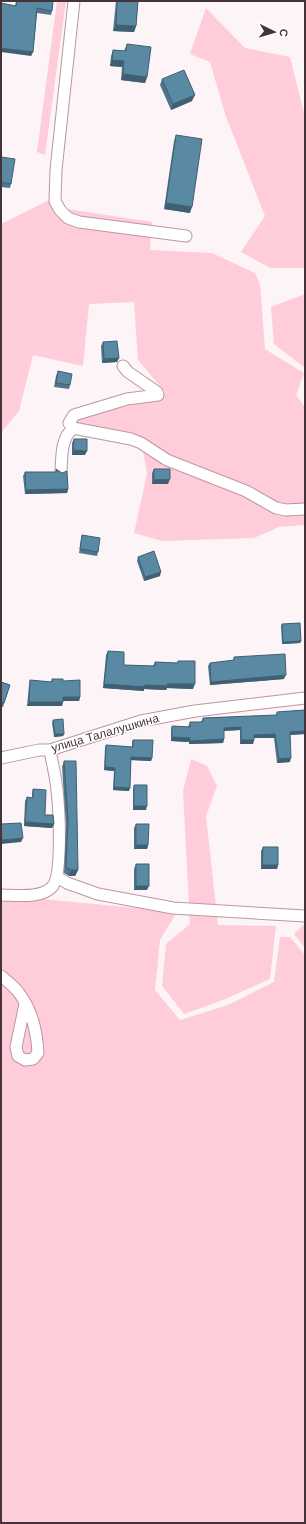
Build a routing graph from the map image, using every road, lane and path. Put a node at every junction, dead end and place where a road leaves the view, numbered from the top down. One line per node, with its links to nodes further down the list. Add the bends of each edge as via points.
1 (74, 1): 2 (street, via 56,162 55,201 68,218 79,222)
2 (186, 236)
3 (123, 366): 4 (street, via 158,392 158,395 127,399 74,415 69,423)
4 (73, 428): 5 (street, via 62,448); 6 (street, via 132,439 167,460 246,491 276,508)
5 (61, 470)
6 (305, 509)
7 (305, 698): 8 (street, улица Талалушкина, via 195,711 141,721)
8 (50, 750): 9 (street, улица Талалушкина); 10 (street, via 57,790)
9 (1, 758)
10 (57, 877): 11 (street, via 52,887 42,893); 12 (street, via 98,894 173,908)
11 (1, 895)
12 (305, 916)
13 (1, 976): 14 (street, via 20,993)
14 (25, 1004)

